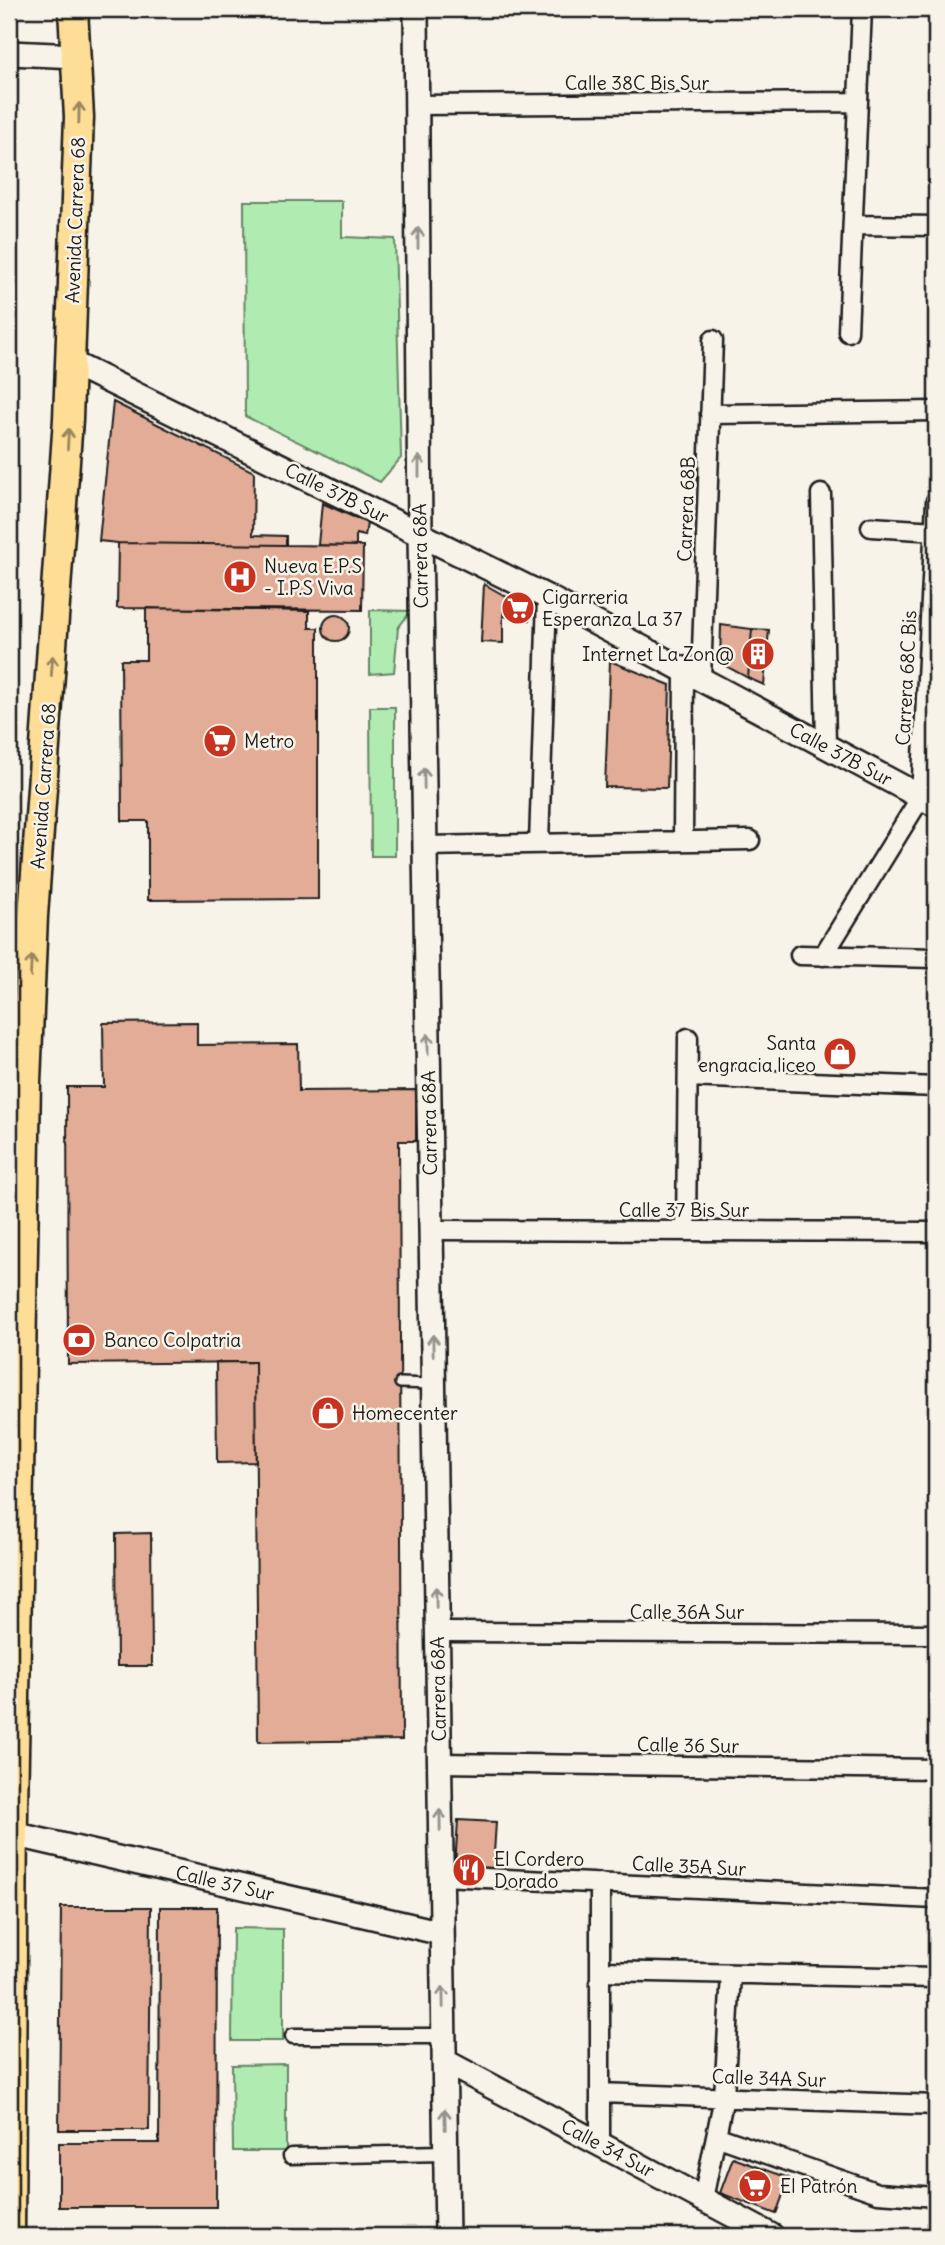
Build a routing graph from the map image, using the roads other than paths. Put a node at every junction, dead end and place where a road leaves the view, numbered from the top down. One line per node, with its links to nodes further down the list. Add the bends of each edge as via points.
1 (73, 9): 5 (main road, Avenida Carrera 68)
2 (416, 9): 7 (street, Carrera 68A)
3 (862, 9): 6 (street)
4 (9, 53): 5 (street)
5 (77, 56): 12 (main road, Avenida Carrera 68, one-way to 5)
6 (858, 102): 7 (street, Calle 38C Bis Sur); 8 (street)
7 (416, 106): 19 (street, Carrera 68A, one-way to 7)
8 (853, 225): 9 (street); 10 (street)
9 (936, 226)
10 (848, 332)
11 (713, 340): 14 (street, Carrera 68B)
12 (70, 362): 19 (street, Calle 37B Sur); 43 (main road, Avenida Carrera 68, one-way to 12, via 26,1082)
13 (936, 411): 14 (street)
14 (710, 414): 21 (street, Carrera 68B)
15 (821, 494): 22 (street)
16 (936, 501): 18 (street, Carrera 68C Bis)
17 (871, 527): 18 (street)
18 (935, 531): 23 (street, Carrera 68C Bis)
19 (420, 534): 20 (street, Calle 37B Sur); 27 (street, Carrera 68A, one-way to 19)
20 (547, 597): 21 (street, Calle 37B Sur); 26 (street)
21 (692, 674): 22 (street, Calle 37B Sur); 25 (street, Carrera 68B)
22 (826, 746): 23 (street, Calle 37B Sur)
23 (929, 801): 29 (street, Carrera 68C Bis)
24 (751, 840): 25 (street)
25 (683, 841): 26 (street)
26 (539, 844): 27 (street)
27 (425, 846): 34 (street, Carrera 68A, one-way to 27)
28 (800, 956): 29 (street)
29 (824, 956): 30 (street)
30 (936, 958)
31 (688, 1038): 32 (street)
32 (688, 1077): 33 (street); 35 (street)
33 (936, 1087)
34 (431, 1230): 35 (street, Calle 37 Bis Sur); 38 (street, Carrera 68A, one-way to 34)
35 (686, 1231): 36 (street, Calle 37 Bis Sur)
36 (936, 1232)
37 (401, 1382): 38 (lane)
38 (433, 1384): 39 (street, Carrera 68A, one-way to 38)
39 (437, 1632): 40 (street, Calle 36A Sur); 41 (street, Carrera 68A)
40 (936, 1634)
41 (439, 1763): 42 (street, Calle 36 Sur); 44 (street, Carrera 68A, one-way to 41)
42 (936, 1769)
43 (11, 1833): 47 (street, Calle 37 Sur); 63 (main road, Avenida Carrera 68)
44 (440, 1876): 45 (street, Calle 35A Sur); 47 (street, Carrera 68A)
45 (600, 1883): 46 (street, Calle 35A Sur); 48 (street)
46 (936, 1899)
47 (442, 1933): 52 (street, Carrera 68A, one-way to 47)
48 (601, 1971): 49 (street); 54 (street)
49 (731, 1974): 50 (street); 55 (street)
50 (936, 1978)
51 (293, 2036): 52 (street)
52 (443, 2036): 53 (street, Carrera 68A)
53 (443, 2061): 58 (street, Calle 34 Sur); 59 (street, Carrera 68A, one-way to 53)
54 (600, 2093): 55 (street, Calle 34A Sur); 58 (street)
55 (724, 2097): 56 (street, Calle 34A Sur); 57 (street)
56 (936, 2105)
57 (716, 2136): 61 (street, via 878,2193); 62 (street)
58 (600, 2144): 62 (street, Calle 34 Sur)
59 (445, 2153): 60 (street); 64 (street, Carrera 68A)
60 (291, 2156)
61 (936, 2197)
62 (703, 2199): 65 (street, Calle 34 Sur)
63 (10, 2236)
64 (447, 2236)
65 (772, 2236)

